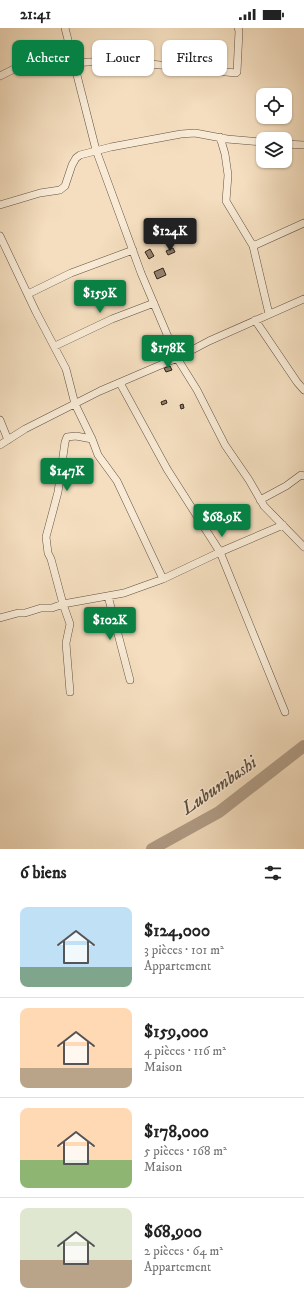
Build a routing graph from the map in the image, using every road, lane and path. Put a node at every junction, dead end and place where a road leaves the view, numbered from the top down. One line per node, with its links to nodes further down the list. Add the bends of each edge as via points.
1 (65, 28): 3 (street)
2 (238, 28): 4 (street, via 236,73 135,62)
3 (68, 40)
4 (84, 62)
5 (12, 70): 6 (street)
6 (0, 76)
7 (76, 76): 12 (street)
8 (220, 137): 9 (street); 12 (street, via 195,133 181,134); 16 (street, via 228,175 226,201)
9 (256, 141)
10 (292, 144): 11 (street)
11 (304, 145)
12 (96, 150): 13 (street, via 76,158 65,186 60,190); 17 (street)
13 (0, 205)
14 (304, 223): 16 (street)
15 (0, 236): 18 (street)
16 (253, 246): 21 (street)
17 (133, 250): 18 (street, via 71,273); 20 (street)
18 (28, 294): 23 (street)
19 (304, 299): 21 (street)
20 (154, 303): 23 (street, via 112,319); 24 (street)
21 (269, 314): 22 (street)
22 (255, 320): 24 (street); 26 (street)
23 (55, 346): 27 (street, via 66,369)
24 (176, 358): 25 (street); 33 (street, via 197,390 225,445 250,480)
25 (120, 383): 27 (street); 36 (street, via 168,469)
26 (304, 390)
27 (76, 404): 29 (street); 30 (street)
28 (0, 420): 30 (street)
29 (92, 439): 37 (street, via 98,455 117,481); 39 (street, via 66,437 58,492 46,537)
30 (8, 440): 31 (street)
31 (0, 445)
32 (304, 476): 33 (street, via 301,475)
33 (260, 500): 34 (street)
34 (283, 525): 35 (street); 36 (street)
35 (304, 547)
36 (220, 552): 37 (street); 43 (street)
37 (163, 579): 38 (street)
38 (108, 596): 39 (street); 41 (street)
39 (63, 604): 40 (street); 42 (street, via 70,624 66,643)
40 (0, 618)
41 (130, 680)
42 (70, 692)
43 (285, 712)

